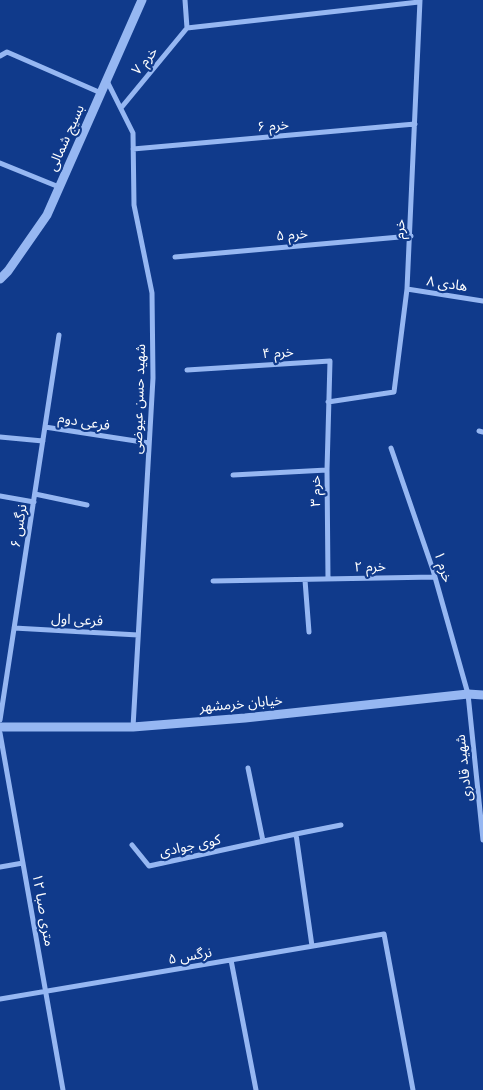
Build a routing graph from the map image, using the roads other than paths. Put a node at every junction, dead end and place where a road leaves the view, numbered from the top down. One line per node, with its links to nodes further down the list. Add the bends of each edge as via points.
1 (142, 0): 6 (street, بسیج شمالی)
2 (185, 0): 4 (street)
3 (420, 1): 4 (street); 9 (street, خرم)
4 (187, 28): 8 (street, خرم ۷)
5 (0, 56): 7 (street, via 7,52)
6 (107, 80): 7 (street, بسیج شمالی); 8 (street, شهید حسن عیوضی)
7 (101, 93): 12 (street, بسیج شمالی)
8 (120, 108): 10 (street, شهید حسن عیوضی, via 133,133)
9 (415, 124): 10 (street, خرم ۶); 13 (street, خرم)
10 (133, 149): 24 (street, شهید حسن عیوضی, via 134,205 152,293 153,378)
11 (0, 163): 12 (street)
12 (59, 187): 15 (street, بسیج شمالی, via 47,215)
13 (411, 236): 14 (street, خرم ۵); 16 (street, خرم)
14 (175, 257)
15 (0, 279)
16 (407, 289): 17 (street, هادی ۸); 20 (street, خرم, via 394,392)
17 (483, 300)
18 (59, 335): 21 (street, نرگس ۶)
19 (187, 370): 20 (street, خرم ۴, via 330,361)
20 (328, 402): 26 (street, خرم ۳)
21 (45, 427): 23 (street, نرگس ۶); 24 (street, فرعی دوم)
22 (0, 437): 23 (street)
23 (43, 441): 28 (street, نرگس ۶)
24 (149, 444): 38 (street, شهید حسن عیوضی)
25 (391, 448): 32 (street, خرم ۱)
26 (327, 470): 27 (street); 33 (street, خرم ۳)
27 (233, 475)
28 (35, 494): 30 (street, نرگس ۶); 31 (street)
29 (0, 496): 30 (street)
30 (34, 502): 36 (street, نرگس ۶)
31 (87, 505)
32 (435, 576): 33 (street, خرم ۲); 39 (street, خرم ۱)
33 (328, 579): 34 (street, خرم ۲)
34 (305, 580): 35 (street, خرم ۲); 37 (street)
35 (212, 581)
36 (14, 628): 38 (street, فرعی اول); 41 (street, نرگس ۶)
37 (308, 632)
38 (138, 635): 42 (street, شهید حسن عیوضی)
39 (468, 694): 40 (street, خیابان خرمشهر); 42 (street, خیابان خرمشهر, via 245,718); 48 (street, شهید قادری)
40 (483, 695)
41 (0, 720)
42 (133, 726): 43 (street, خیابان خرمشهر)
43 (0, 727)
44 (0, 734): 51 (street, ۱۲ متری صبا)
45 (248, 768): 49 (street)
46 (342, 825): 47 (street, کوی جوادی)
47 (296, 834): 49 (street, کوی جوادی); 53 (street)
48 (483, 840)
49 (263, 841): 50 (street, کوی جوادی, via 149,866)
50 (132, 845)
51 (23, 863): 52 (street); 55 (street, ۱۲ متری صبا)
52 (0, 867)
53 (312, 946): 54 (street, نرگس ۵); 59 (street, نرگس ۵, via 384,934)
54 (231, 960): 55 (street, نرگس ۵); 58 (street)
55 (46, 991): 56 (street, نرگس ۵); 57 (street, ۱۲ متری صبا)
56 (0, 999)
57 (63, 1090)
58 (256, 1090)
59 (413, 1090)

